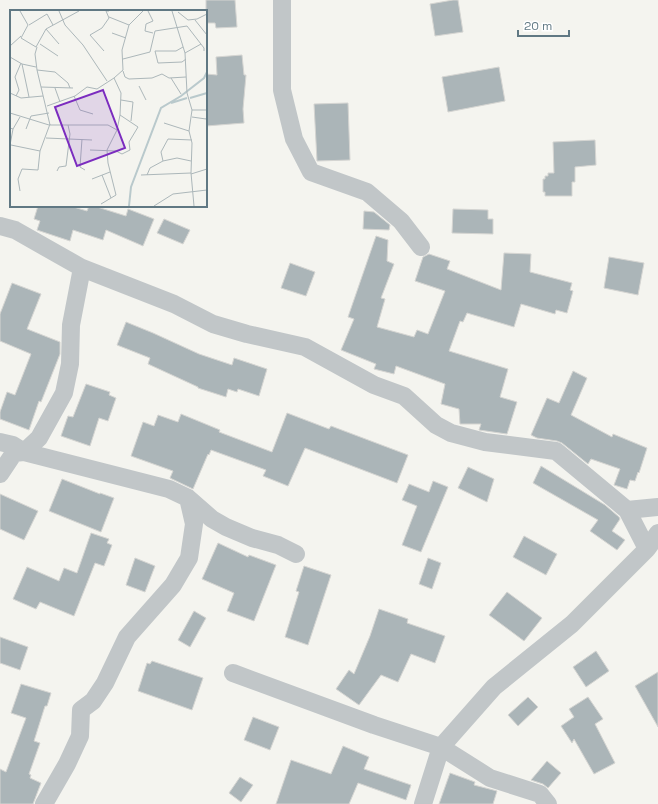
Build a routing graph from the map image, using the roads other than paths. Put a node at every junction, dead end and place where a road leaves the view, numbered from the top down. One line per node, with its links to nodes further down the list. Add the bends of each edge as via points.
1 (282, 0): 3 (street, via 282,90 294,139 311,172 368,192 401,221)
2 (0, 226): 4 (street, via 15,230)
3 (421, 247)
4 (82, 268): 6 (street, via 71,325 70,364 64,394 39,438); 10 (street, via 174,304 213,324 305,347 374,385 404,396 436,425 451,433 485,442 556,451)
5 (0, 442): 6 (street)
6 (24, 452): 7 (street, via 14,453); 8 (street, via 156,485)
7 (0, 474)
8 (188, 498): 13 (street, via 212,519 226,527); 16 (street, via 194,524 189,558 173,585 127,637 105,683 93,701 81,710 80,736)
9 (658, 507): 10 (street)
10 (627, 510): 12 (street)
11 (658, 533): 12 (street)
12 (647, 549): 15 (street, via 572,624 494,687)
13 (296, 554)
14 (233, 673): 15 (street)
15 (442, 747): 17 (street); 18 (street, via 490,778 540,794)
16 (44, 804)
17 (423, 804)
18 (548, 804)

